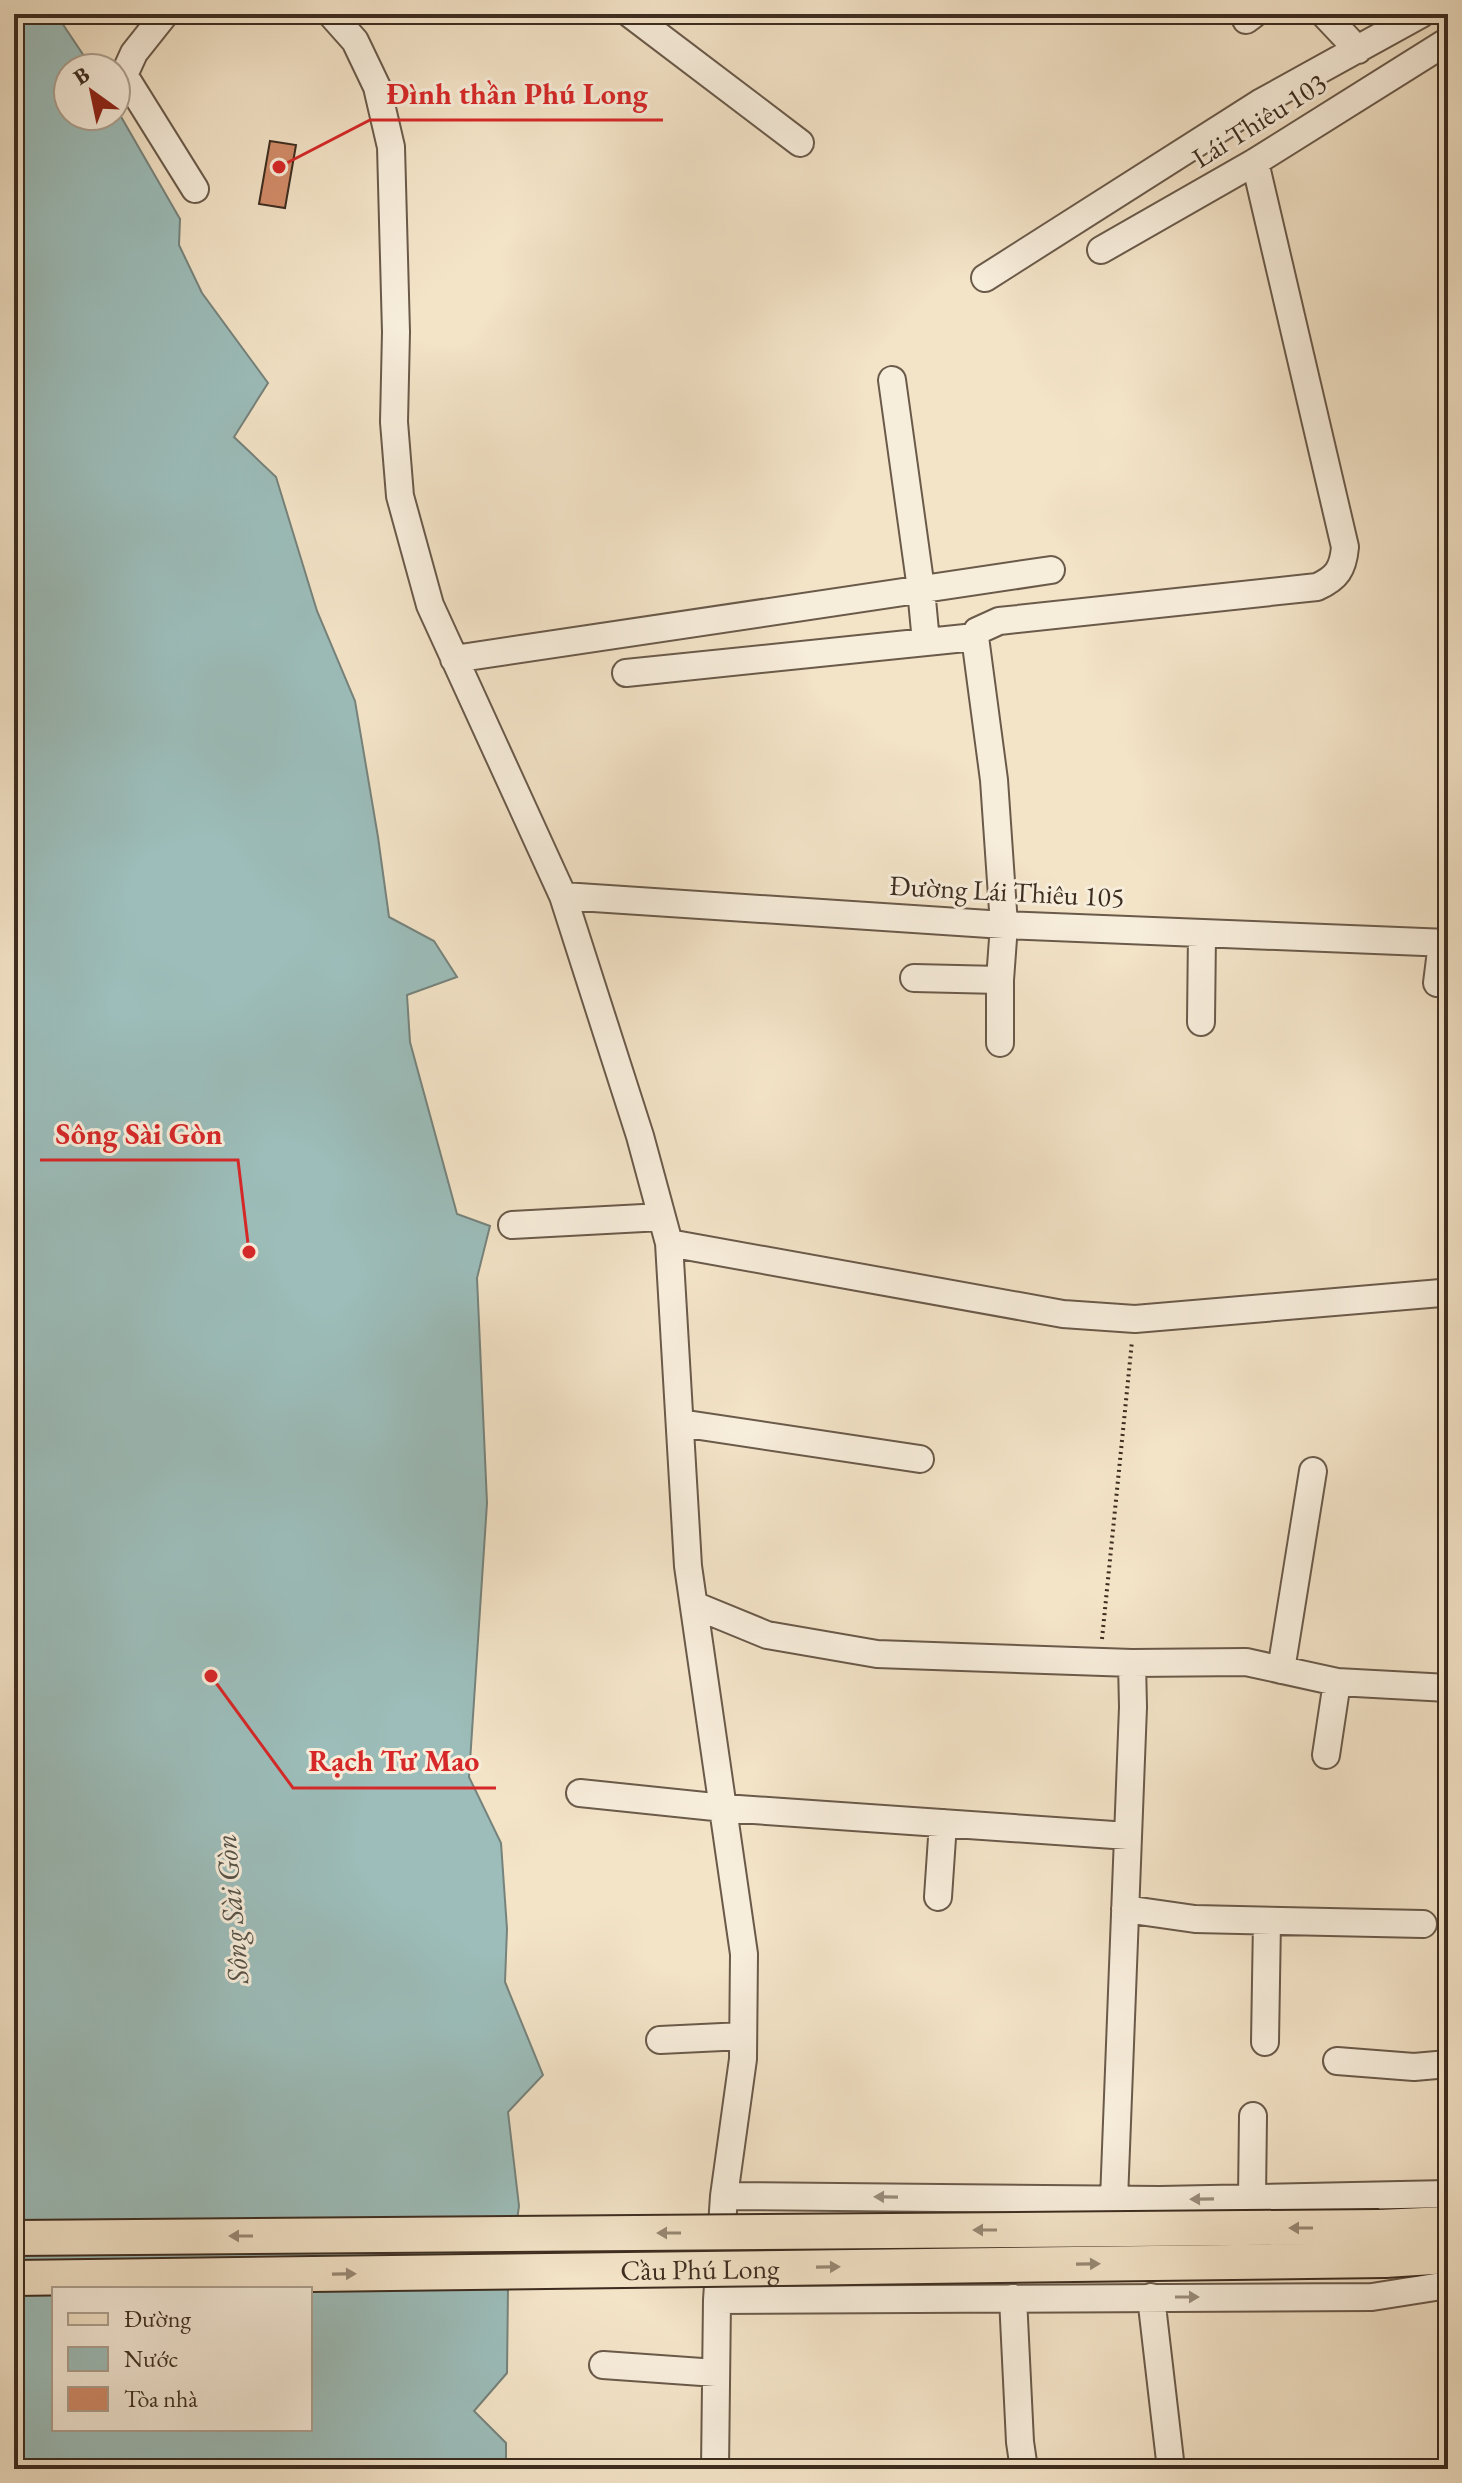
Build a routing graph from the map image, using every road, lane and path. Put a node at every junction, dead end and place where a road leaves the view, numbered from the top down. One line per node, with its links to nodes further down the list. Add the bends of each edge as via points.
1 (165, 14): 10 (street, via 124,75)
2 (331, 14): 17 (street, via 355,41 377,87 391,147 394,422 400,496 430,605)
3 (630, 14): 8 (street)
4 (1324, 14): 7 (street)
5 (1421, 14): 7 (street)
6 (1448, 41): 9 (street, Lái Thiêu 103)
7 (1358, 50): 12 (street, via 1260,103)
8 (800, 143)
9 (1255, 162): 11 (street, Lái Thiêu 103); 16 (street, via 1345,547 1342,569 1317,587 999,621)
10 (195, 189)
11 (1101, 250)
12 (985, 278)
13 (892, 380): 15 (street)
14 (1051, 570): 15 (street)
15 (923, 615): 16 (street); 17 (street); 18 (street)
16 (975, 637): 20 (street, via 994,780)
17 (454, 659): 19 (street)
18 (626, 673)
19 (563, 896): 20 (street, Đường Lái Thiêu 105); 29 (street)
20 (1004, 925): 21 (street, Đường Lái Thiêu 105); 24 (street)
21 (1202, 942): 22 (street, Đường Lái Thiêu 105); 26 (street)
22 (1445, 943): 25 (street, via 1437,983)
23 (914, 978): 24 (street)
24 (1000, 980): 27 (street)
25 (1448, 983)
26 (1201, 1022)
27 (1000, 1043)
28 (512, 1225): 29 (street)
29 (666, 1230): 31 (street, via 1063,1314); 32 (street)
30 (1441, 1293): 31 (street)
31 (1135, 1319): 36 (path)
32 (680, 1423): 33 (street); 35 (street)
33 (920, 1459)
34 (1313, 1471): 38 (street)
35 (694, 1605): 36 (street, via 767,1635 877,1654); 43 (street)
36 (1099, 1662): 37 (street)
37 (1132, 1663): 38 (street, via 1246,1662); 45 (street)
38 (1281, 1670): 39 (street)
39 (1337, 1682): 40 (street); 41 (street)
40 (1448, 1688)
41 (1326, 1755)
42 (580, 1793): 43 (street)
43 (724, 1808): 44 (street); 50 (street, via 744,1954)
44 (943, 1823): 45 (street); 46 (street)
45 (1128, 1836): 47 (street)
46 (938, 1897)
47 (1125, 1909): 48 (street, via 1195,1919); 59 (street)
48 (1267, 1921): 49 (street); 52 (street)
49 (1423, 1924)
50 (743, 2036): 51 (street); 57 (street)
51 (660, 2040)
52 (1265, 2042)
53 (1337, 2061): 54 (street)
54 (1448, 2064)
55 (1253, 2116): 58 (street)
56 (1448, 2194): 58 (street)
57 (724, 2196): 59 (street, one-way to 57); 68 (street)
58 (1252, 2198): 59 (street, one-way to 59)
59 (1114, 2200)
60 (1448, 2224): 62 (main road)
61 (14, 2238): 62 (main road, Cầu Phú Long, one-way to 61, bridge)
62 (1382, 2243): 63 (main road); 64 (main road, Cầu Phú Long, one-way to 62, bridge)
63 (1448, 2256)
64 (14, 2278)
65 (1448, 2285): 66 (street, one-way to 65, via 1372,2297)
66 (1151, 2297): 67 (street); 73 (street)
67 (1013, 2298): 68 (street); 72 (street)
68 (717, 2300): 70 (street)
69 (603, 2365): 70 (street)
70 (716, 2373): 71 (street)
71 (715, 2469)
72 (1024, 2469)
73 (1171, 2469)

